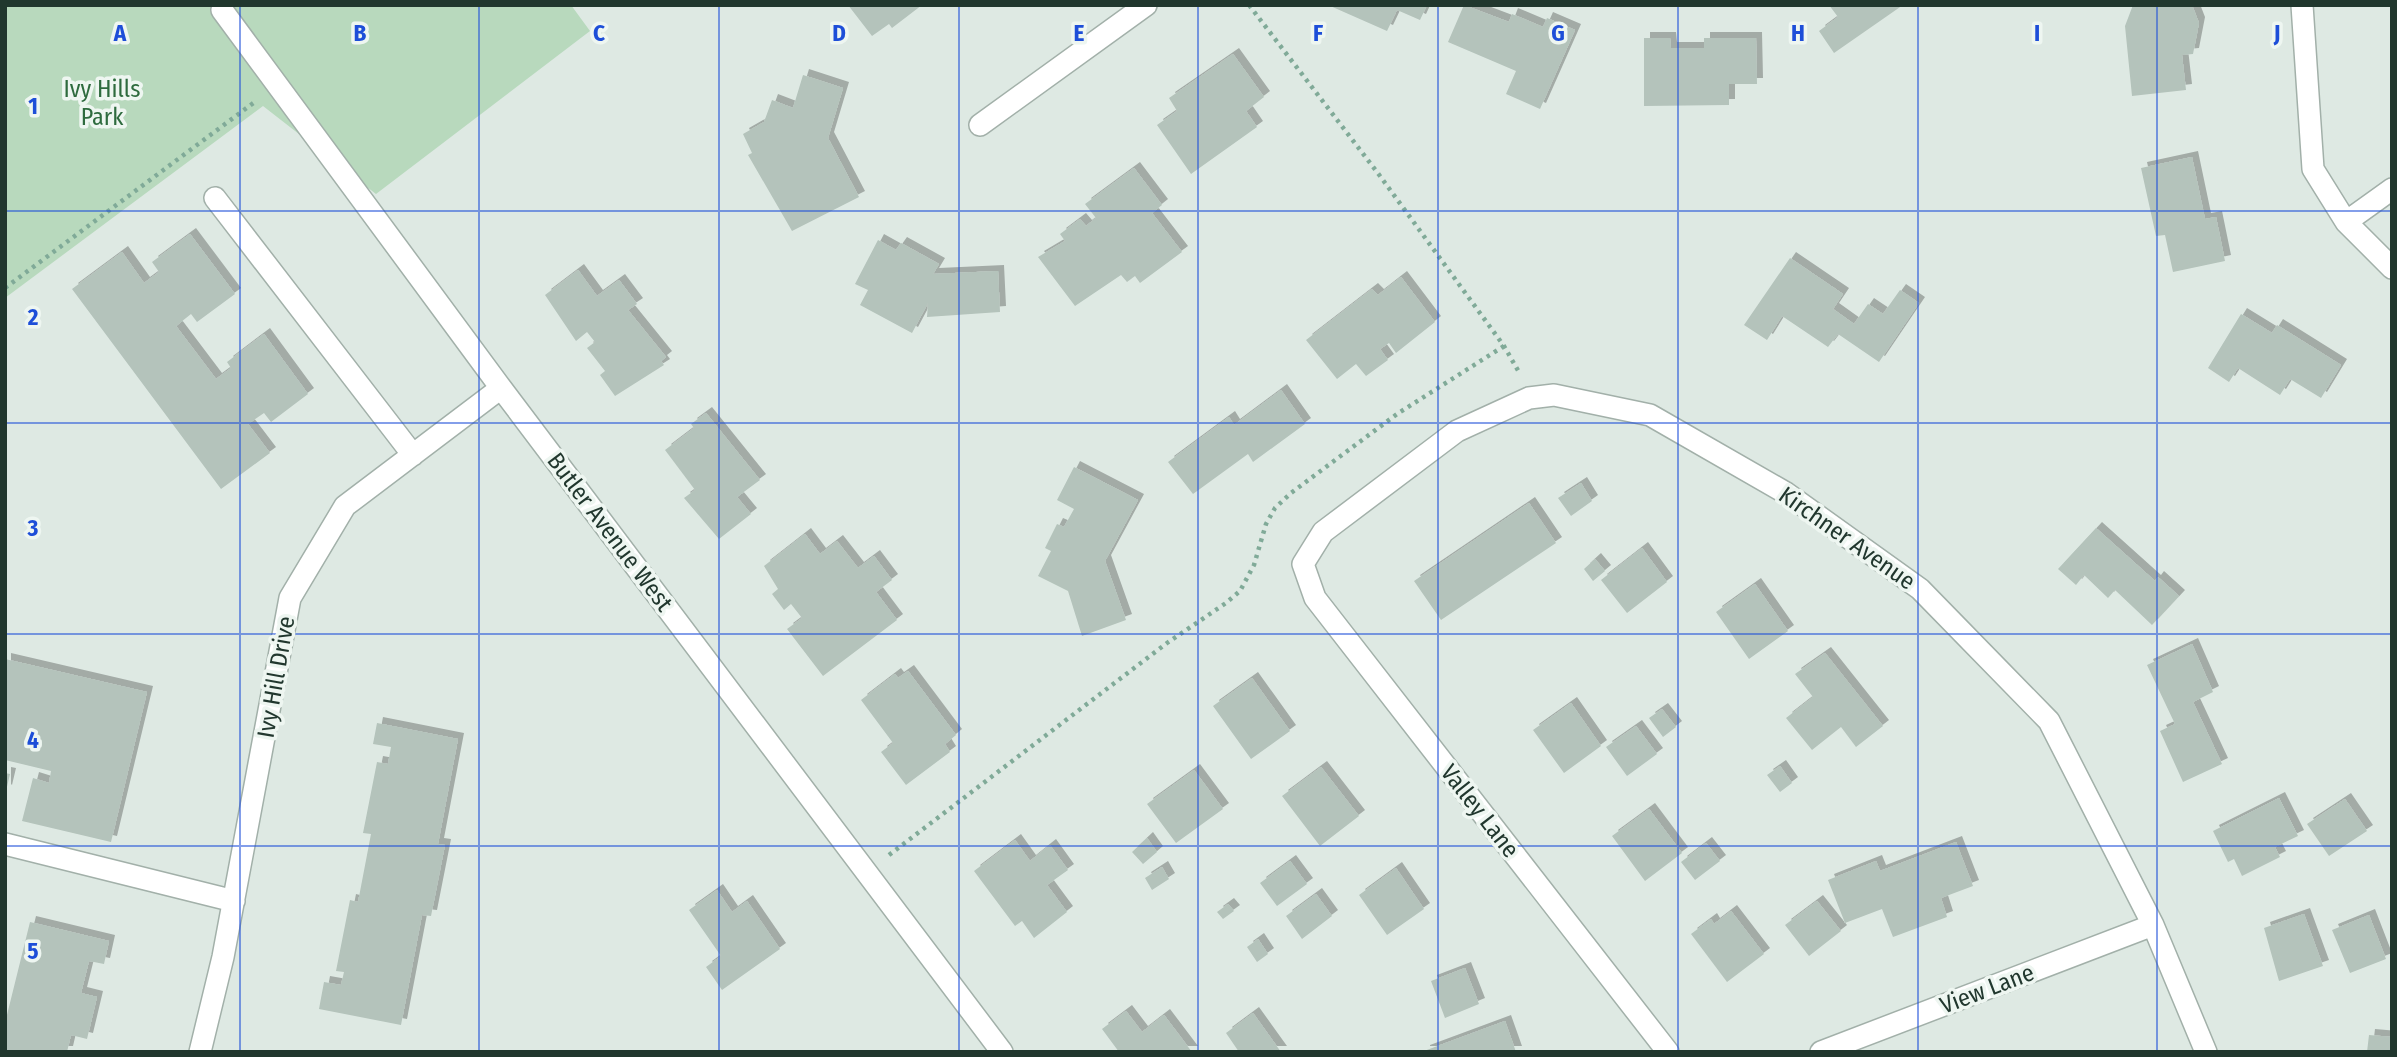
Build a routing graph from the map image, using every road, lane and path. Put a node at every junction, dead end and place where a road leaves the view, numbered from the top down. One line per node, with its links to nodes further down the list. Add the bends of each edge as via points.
1 (1146, 5): 6 (street)
2 (1249, 5): 12 (path)
3 (2302, 5): 9 (street, via 2313,169)
4 (222, 10): 5 (street, Butler Avenue West)
5 (277, 87): 11 (path); 13 (street, Butler Avenue West)
6 (980, 125)
7 (2392, 189): 9 (street)
8 (215, 198): 15 (street)
9 (2346, 222): 10 (street)
10 (2392, 268)
11 (5, 288)
12 (1504, 345): 14 (path); 18 (path, via 1397,414 1291,493 1266,524 1254,565 1240,591)
13 (501, 388): 15 (street, Ivy Hill Drive); 18 (street, Butler Avenue West)
14 (1529, 398): 16 (street, Kirchner Avenue, via 1457,431 1323,532); 20 (street, Kirchner Avenue, via 1555,395 1650,415 1786,493 1920,589 2049,721)
15 (413, 455): 19 (street, Ivy Hill Drive, via 345,506 290,598)
16 (1303, 564): 23 (street, Valley Lane, via 1315,598)
17 (5, 844): 19 (street)
18 (867, 873): 22 (street, Butler Avenue West)
19 (234, 901): 21 (street, Ivy Hill Drive)
20 (2153, 925): 24 (street, View Lane); 25 (street, Kirchner Avenue)
21 (206, 1051)
22 (1002, 1052)
23 (1668, 1052)
24 (1821, 1052)
25 (2206, 1052)

